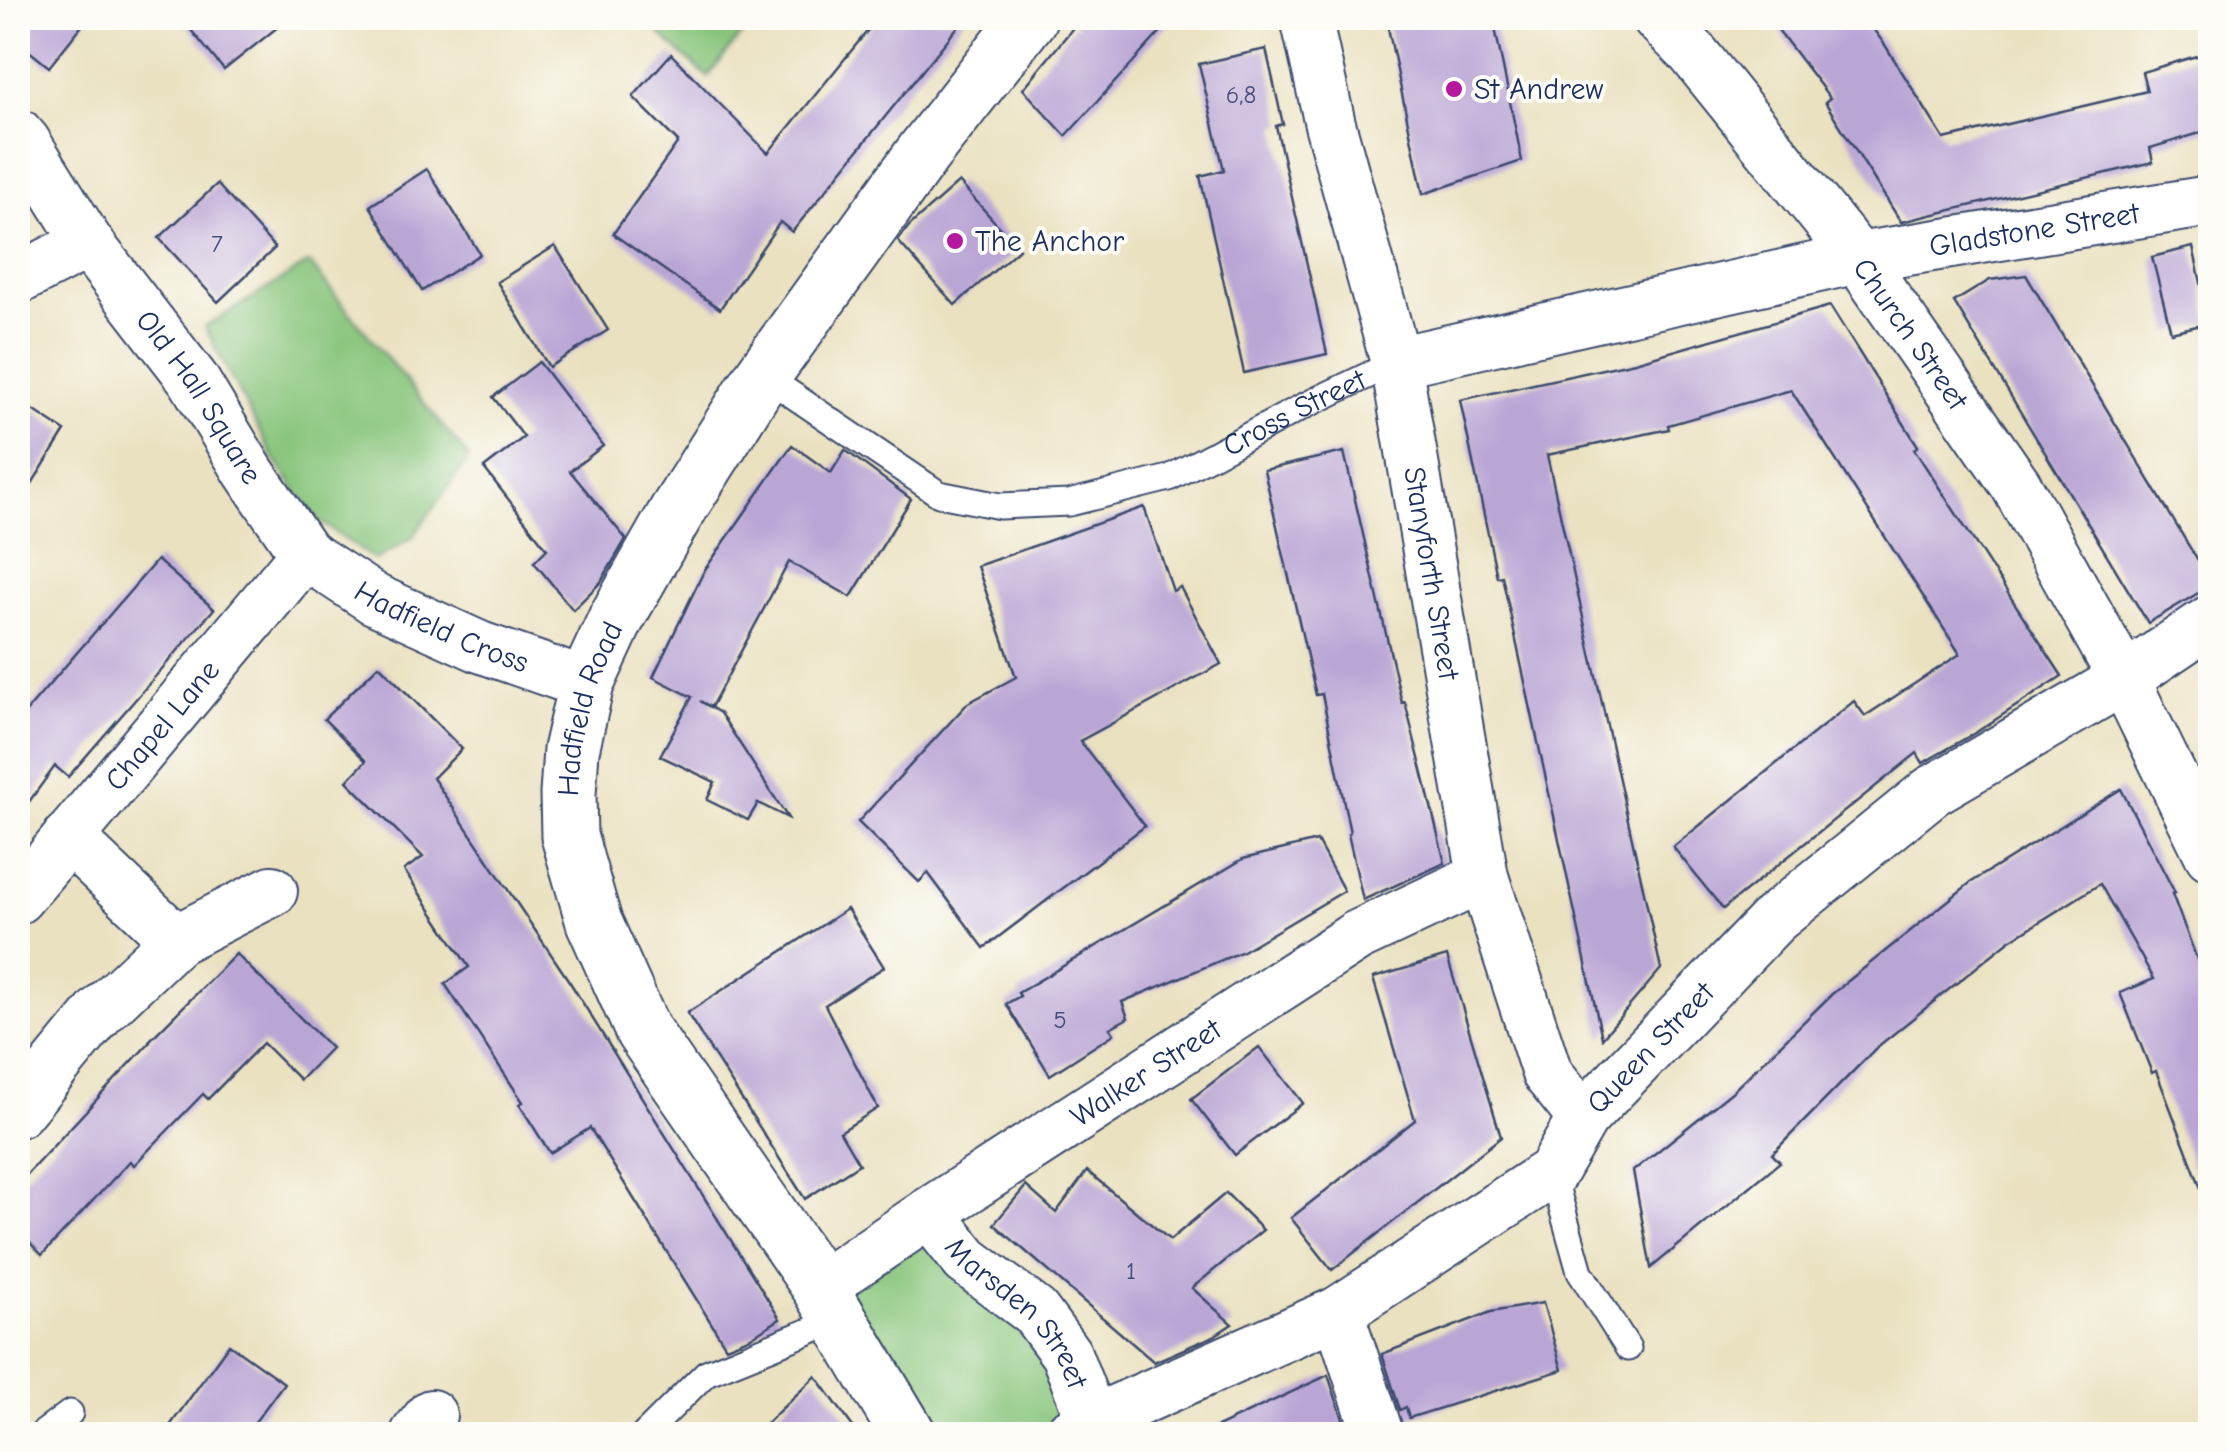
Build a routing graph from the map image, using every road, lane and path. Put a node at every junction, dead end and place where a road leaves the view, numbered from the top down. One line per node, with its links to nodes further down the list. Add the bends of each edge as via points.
1 (1029, 18): 10 (street, Hadfield Road)
2 (1306, 18): 9 (street, Stanyforth Street)
3 (1658, 18): 7 (street, Church Street)
4 (18, 134): 6 (street, Old Hall Square)
5 (2210, 201): 7 (street, Gladstone Street)
6 (88, 243): 8 (street); 11 (street, Old Hall Square, via 193,379)
7 (1858, 258): 9 (street, Cross Street); 13 (street, Church Street, via 2016,486)
8 (18, 279)
9 (1396, 362): 10 (lane, Cross Street, via 1169,478 1068,503 1000,506 940,494); 17 (street, Stanyforth Street)
10 (763, 375): 14 (street, Hadfield Road, via 676,513)
11 (305, 554): 14 (street, Hadfield Cross, via 374,599 480,647); 15 (street, Chapel Lane)
12 (2210, 621): 13 (street, Queen Street)
13 (2124, 679): 16 (street, Church Street); 22 (street, Queen Street, via 1932,791 1774,918)
14 (586, 684): 25 (street, Hadfield Road, via 571,750 568,808 569,836 594,922 643,1030)
15 (68, 837): 19 (street, Chapel Lane); 20 (street)
16 (2210, 855)
17 (1484, 877): 22 (street, Stanyforth Street, via 1547,1073); 24 (street, Walker Street, via 1357,936)
18 (272, 891): 20 (street)
19 (18, 898)
20 (176, 940): 21 (street, via 100,1012)
21 (18, 1112)
22 (1583, 1118): 23 (street, Queen Street)
23 (1552, 1172): 26 (street, Queen Street); 27 (lane, via 1580,1272)
24 (928, 1213): 25 (street, Walker Street); 29 (street, Marsden Street, via 966,1260 1035,1312 1066,1354)
25 (829, 1303): 31 (lane, via 706,1373); 32 (street, Hadfield Road)
26 (1338, 1312): 29 (street, Queen Street); 33 (street)
27 (1628, 1348)
28 (70, 1413): 30 (lane)
29 (1081, 1428)
30 (42, 1434)
31 (645, 1434)
32 (908, 1434)
33 (1378, 1434)

